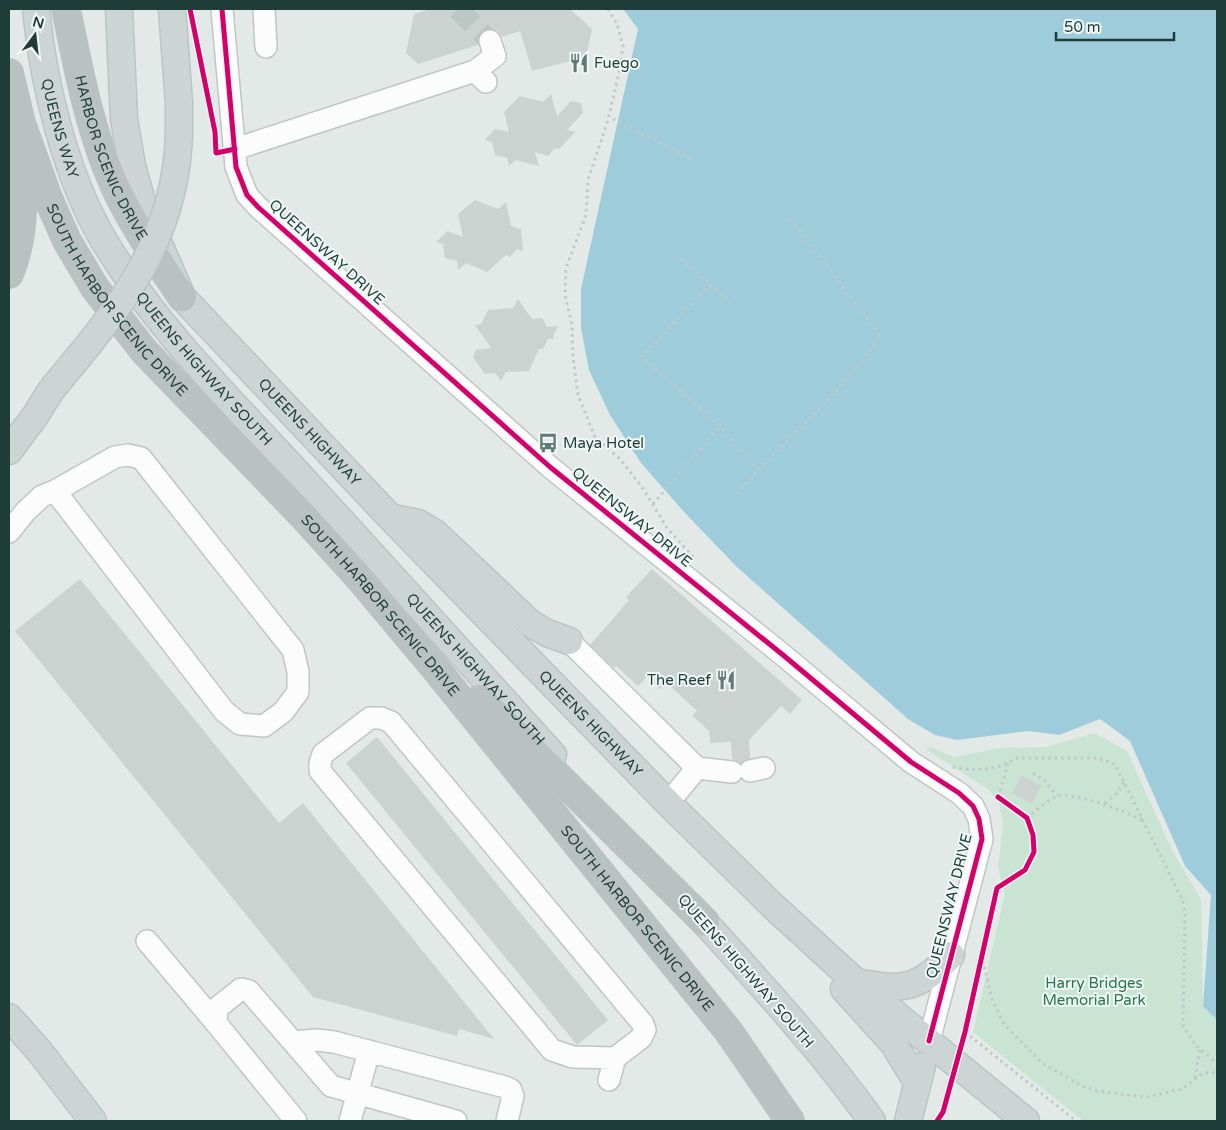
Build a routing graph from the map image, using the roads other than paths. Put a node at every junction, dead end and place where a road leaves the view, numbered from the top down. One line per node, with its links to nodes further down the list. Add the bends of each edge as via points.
1 (36, 9): 12 (main road, QUEENS WAY, via 38,36 69,165)
2 (66, 9): 14 (highway, HARBOR SCENIC DRIVE, via 77,65 113,182 135,226)
3 (118, 9): 14 (main road, via 124,119 132,166 144,209)
4 (172, 9): 15 (main road, bridge, via 179,134 178,160 167,210 144,267 112,317)
5 (222, 9): 11 (street, QUEENSWAY DRIVE)
6 (264, 9): 8 (street)
7 (490, 41): 11 (street, via 495,56 481,76)
8 (266, 47)
9 (9, 72): 21 (highway, SOUTH HARBOR SCENIC DRIVE, via 21,123 48,198 67,241 95,288 144,351)
10 (9, 115): 13 (highway, via 18,157 22,208 18,244)
11 (235, 149): 29 (street, QUEENSWAY DRIVE, via 236,167 247,195 258,207 550,467 911,762 973,806 980,819 982,839)
12 (104, 242): 27 (main road, QUEENS HIGHWAY SOUTH, via 178,345)
13 (9, 274)
14 (182, 297): 19 (main road, QUEENS HIGHWAY)
15 (51, 391): 16 (main road); 17 (main road)
16 (9, 429)
17 (9, 451)
18 (55, 491): 18 (street, via 224,711 240,724 264,726 283,712 298,692 298,672 292,650 141,458 116,457); 20 (street, via 42,496)
19 (390, 517): 22 (main road, via 418,523 435,533 530,622); 25 (main road, QUEENS HIGHWAY)
20 (9, 532)
21 (362, 581): 27 (highway); 45 (highway, SOUTH HARBOR SCENIC DRIVE, via 729,1032)
22 (569, 641): 23 (street)
23 (697, 768): 24 (street); 25 (street)
24 (749, 770)
25 (668, 803): 26 (main road, QUEENS HIGHWAY)
26 (718, 852): 30 (main road, QUEENS HIGHWAY); 38 (main road, via 893,1043)
27 (705, 922): 46 (main road, QUEENS HIGHWAY SOUTH, via 852,1093)
28 (147, 941): 32 (street)
29 (951, 955): 30 (main road, via 914,984 878,986); 34 (street, QUEENSWAY DRIVE)
30 (856, 982): 34 (main road, QUEENS HIGHWAY)
31 (9, 1017): 40 (main road)
32 (216, 1023): 33 (street, via 216,1008 241,989 249,991); 41 (street)
33 (293, 1042): 35 (street, via 334,1042); 39 (street, via 331,1086)
34 (929, 1042): 38 (main road); 48 (main road, QUEENS HIGHWAY)
35 (370, 1051): 39 (street); 44 (street, via 511,1090 513,1096)
36 (615, 1058): 36 (street, via 641,1038 645,1030 643,1024 391,722 370,718 324,754 320,772 552,1050 573,1057); 37 (street)
37 (609, 1080)
38 (918, 1082): 47 (main road)
39 (358, 1092): 42 (street); 43 (street)
40 (93, 1121)
41 (296, 1121)
42 (350, 1121)
43 (456, 1121)
44 (507, 1121)
45 (790, 1121)
46 (872, 1121)
47 (908, 1121)
48 (1026, 1121)

